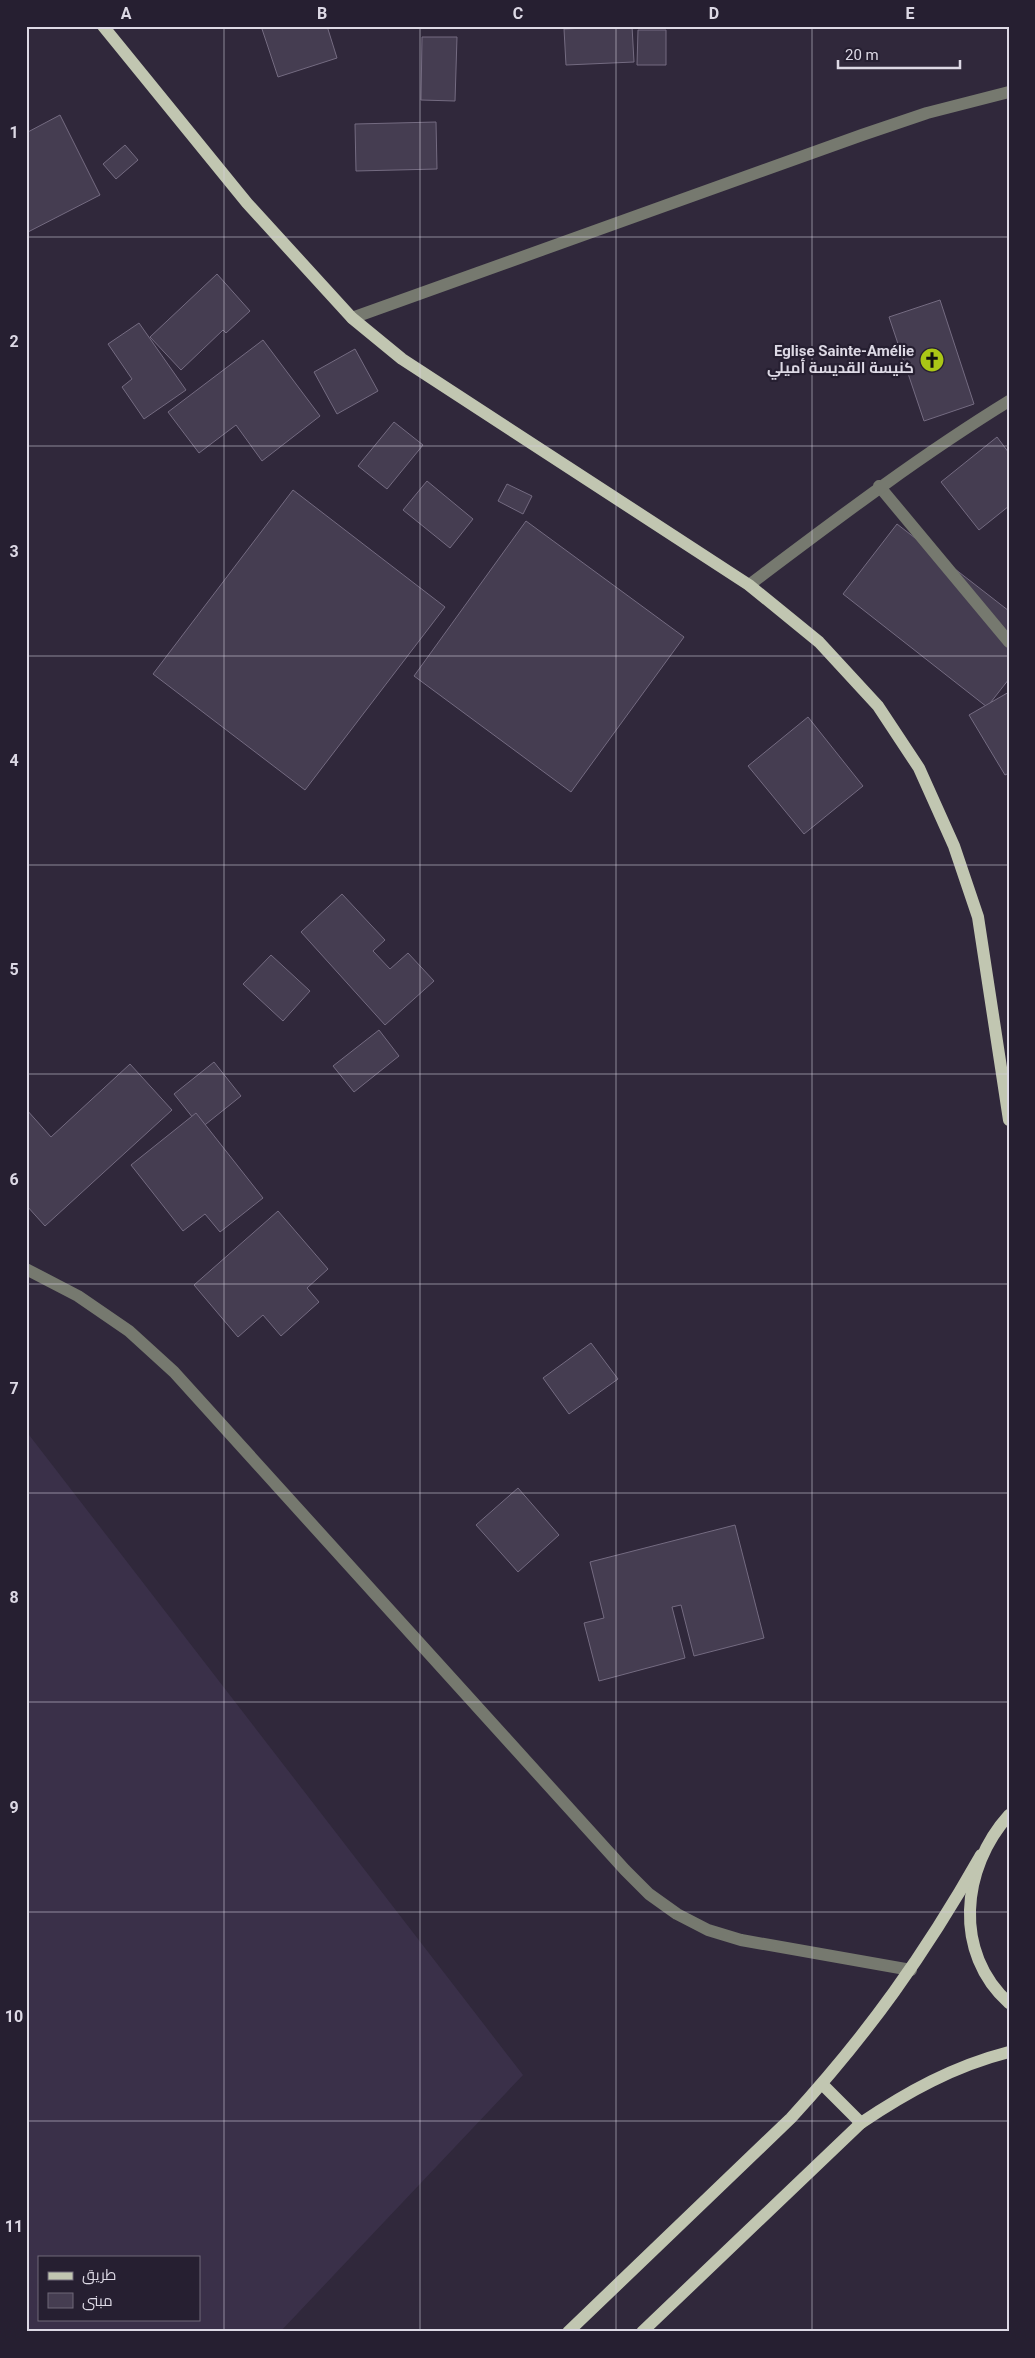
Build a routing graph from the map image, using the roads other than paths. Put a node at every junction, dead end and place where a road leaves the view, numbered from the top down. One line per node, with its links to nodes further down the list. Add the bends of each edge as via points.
1 (103, 26): 3 (main road, via 247,204)
2 (1009, 92): 3 (street, via 926,113 862,134)
3 (352, 318): 6 (main road, via 402,359)
4 (1009, 401): 5 (street)
5 (879, 486): 6 (street); 7 (street)
6 (749, 585): 8 (main road, via 819,642 878,706 919,768 954,846 978,917)
7 (1009, 642)
8 (1009, 1120)
9 (26, 1269): 12 (street, via 78,1296 129,1330 174,1372 611,1856 649,1894 708,1930 741,1940)
10 (1009, 1815): 11 (main road, via 996,1829)
11 (981, 1855): 12 (main road); 13 (main road, via 972,1884 970,1914 974,1944 985,1972)
12 (911, 1970): 15 (main road)
13 (1009, 2003)
14 (1009, 2052): 16 (main road, via 942,2075)
15 (822, 2084): 16 (main road); 17 (main road, via 791,2118)
16 (860, 2123): 18 (main road)
17 (568, 2332)
18 (642, 2332)

